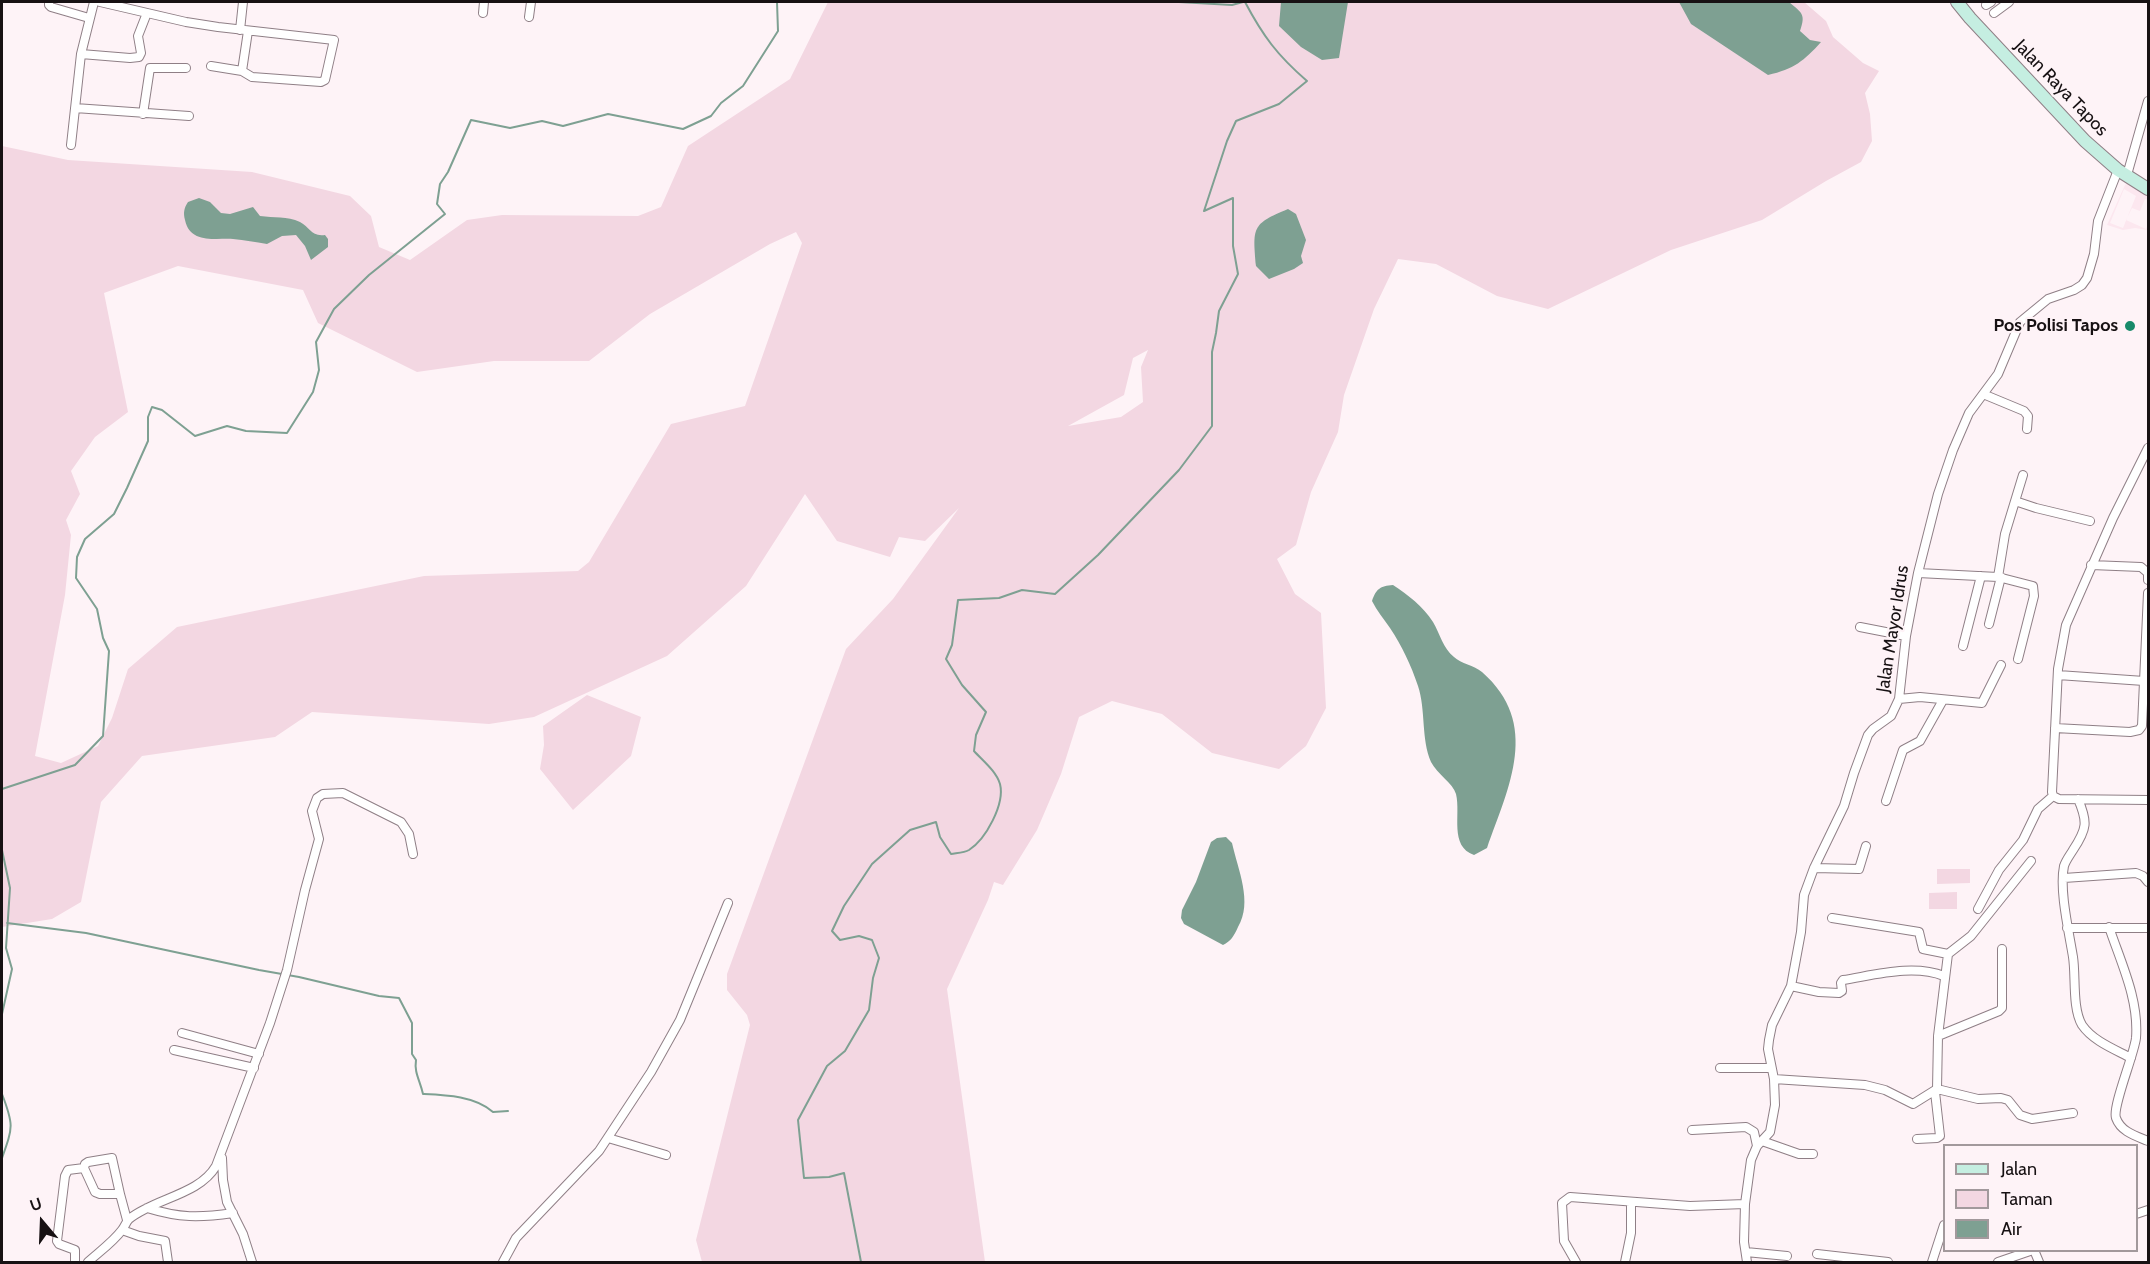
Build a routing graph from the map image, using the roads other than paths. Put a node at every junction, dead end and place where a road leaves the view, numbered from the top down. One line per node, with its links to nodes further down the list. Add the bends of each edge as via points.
1 (49, 2): 13 (street, via 51,7)
2 (94, 2): 13 (street)
3 (100, 2): 9 (street)
4 (243, 2): 14 (street)
5 (484, 2): 11 (street)
6 (531, 2): 12 (street)
7 (1957, 2): 24 (main road, Jalan Raya Tapos, via 2085,141)
8 (2009, 2): 10 (street)
9 (147, 13): 14 (street); 15 (street, via 138,36 139,57)
10 (1994, 13)
11 (483, 14)
12 (529, 17)
13 (89, 18): 15 (street)
14 (244, 31): 18 (street); 18 (street, via 334,40 325,80 321,82 252,77)
15 (81, 54): 20 (street)
16 (211, 66): 18 (street)
17 (186, 68): 21 (street, via 150,68)
18 (242, 71)
19 (2148, 100): 24 (street, Jalan Mayor Idrus)
20 (75, 108): 21 (street); 23 (street)
21 (143, 114): 22 (street)
22 (189, 116)
23 (71, 145)
24 (2122, 173): 25 (main road, Jalan Raya Tapos); 26 (street, Jalan Mayor Idrus, via 2098,221 2087,278 2074,290 2048,299 2020,322 1998,374)
25 (2148, 189)
26 (1983, 394): 27 (street, via 2024,411 2028,416); 33 (street, Jalan Mayor Idrus, via 1953,450)
27 (2027, 429)
28 (2148, 448): 32 (street)
29 (2023, 476): 30 (street)
30 (2015, 501): 31 (street); 35 (street, via 2005,534)
31 (2090, 521)
32 (2091, 565): 36 (street, via 2141,567 2148,573); 44 (street, via 2066,625)
33 (1918, 573): 34 (street); 40 (street, Jalan Mayor Idrus)
34 (1981, 576): 35 (street); 41 (street)
35 (2000, 577): 38 (street); 42 (street, via 2030,584 2034,590)
36 (2148, 580)
37 (2148, 592): 45 (street)
38 (1989, 624)
39 (1860, 627): 40 (street)
40 (1906, 636): 46 (street, Jalan Mayor Idrus)
41 (1963, 646)
42 (2018, 659)
43 (2001, 665): 47 (street, via 1982,703)
44 (2058, 675): 45 (street); 48 (street)
45 (2144, 681): 48 (street, via 2139,730)
46 (1899, 699): 47 (street); 56 (street, Jalan Mayor Idrus, via 1891,716 1868,735 1844,806)
47 (1943, 700): 52 (street, via 1920,741 1903,750)
48 (2055, 728): 49 (street)
49 (2054, 796): 50 (street); 60 (street, via 2038,809 2023,840 1999,870)
50 (2078, 799): 51 (street); 57 (street, via 2085,830 2064,865)
51 (2148, 800)
52 (1886, 801)
53 (1866, 846): 56 (street, via 1859,870)
54 (413, 854): 72 (street, via 409,834 401,822 344,793 317,798 312,812 319,839 286,974)
55 (2031, 861): 66 (street, via 1971,936)
56 (1814, 868): 68 (street, Jalan Mayor Idrus, via 1802,902)
57 (2064, 878): 58 (street, via 2136,873); 63 (street)
58 (2148, 882)
59 (728, 903): 81 (street, via 671,1040)
60 (1978, 909)
61 (1832, 918): 66 (street, via 1918,932 1923,949)
62 (2109, 927): 63 (street); 64 (street); 73 (street, via 2134,1002 2136,1039)
63 (2067, 928): 73 (street, via 2082,1024 2101,1042)
64 (2148, 928)
65 (2002, 949): 70 (street, via 2002,1008)
66 (1948, 954): 67 (street)
67 (1944, 976): 68 (street, via 1934,972 1878,973 1844,980 1839,993); 70 (street)
68 (1791, 986): 76 (street, Jalan Mayor Idrus, via 1772,1025 1768,1049)
69 (182, 1033): 72 (street)
70 (1938, 1036): 78 (street)
71 (174, 1050): 74 (street)
72 (259, 1054): 74 (street)
73 (2131, 1058): 83 (street, via 2116,1118 2127,1132)
74 (254, 1068): 85 (street)
75 (1720, 1068): 76 (street)
76 (1771, 1068): 77 (street, Jalan Mayor Idrus)
77 (1774, 1079): 78 (street, via 1865,1085 1913,1104); 84 (street, Jalan Mayor Idrus, via 1775,1106 1770,1132)
78 (1936, 1091): 79 (street, via 2008,1100 2020,1115 2032,1119); 82 (street, via 1940,1136)
79 (2073, 1113)
80 (1692, 1130): 84 (street, via 1746,1127 1754,1132)
81 (608, 1138): 87 (street); 105 (street, via 516,1238)
82 (1917, 1139)
83 (2148, 1141)
84 (1759, 1144): 86 (street); 91 (street, Jalan Mayor Idrus, via 1751,1160)
85 (222, 1154): 92 (street, via 210,1177 202,1183); 93 (street, via 227,1202)
86 (1813, 1154)
87 (666, 1155)
88 (84, 1168): 89 (street, via 95,1192); 89 (street, via 88,1162 112,1158); 101 (street, via 67,1172 57,1241 75,1250)
89 (120, 1194): 94 (street)
90 (1631, 1202): 91 (street); 106 (street, via 1570,1197 1562,1203 1564,1241); 107 (street, via 1631,1233)
91 (1745, 1204): 97 (street, Jalan Mayor Idrus)
92 (147, 1208): 93 (street, via 180,1217); 94 (street)
93 (233, 1213): 104 (street)
94 (127, 1220): 96 (street)
95 (1943, 1228): 110 (street)
96 (122, 1230): 102 (street); 103 (street, via 165,1241)
97 (1746, 1252): 100 (street); 108 (street, Jalan Mayor Idrus)
98 (2030, 1252): 111 (street)
99 (1817, 1254): 109 (street)
100 (1787, 1256)
101 (75, 1263)
102 (88, 1263)
103 (168, 1263)
104 (252, 1263)
105 (503, 1263)
106 (1576, 1263)
107 (1625, 1263)
108 (1747, 1263)
109 (1888, 1263)
110 (1932, 1263)
111 (1998, 1263)

